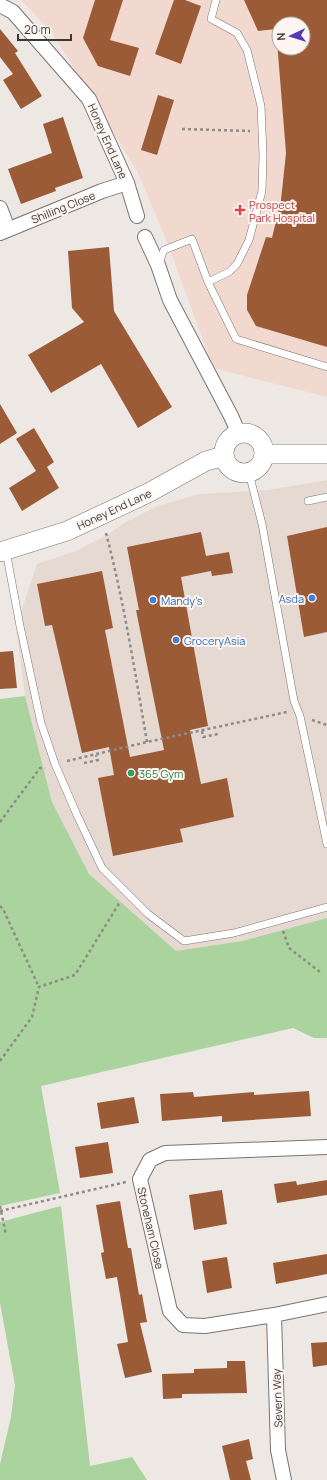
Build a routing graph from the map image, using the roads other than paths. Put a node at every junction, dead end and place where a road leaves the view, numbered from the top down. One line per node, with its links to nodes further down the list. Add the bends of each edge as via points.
1 (216, 0): 9 (lane, via 211,19 237,33 247,50 261,106 262,191 248,240 237,264 229,272)
2 (0, 5): 3 (street, Honey End Lane, via 13,12 90,100)
3 (127, 183): 5 (street, Honey End Lane); 6 (street, Shilling Close)
4 (0, 208): 6 (street)
5 (137, 216)
6 (4, 231)
7 (145, 237): 8 (street)
8 (158, 265): 9 (lane, via 164,250 192,239); 11 (street, via 170,300)
9 (208, 282): 10 (lane, via 236,340)
10 (327, 367)
11 (239, 434): 12 (street, via 245,433 256,438 261,442); 14 (street, via 233,436 226,445)
12 (264, 454): 13 (street); 15 (street, via 259,466)
13 (327, 454)
14 (224, 456): 15 (street, via 235,472); 18 (street, Honey End Lane, via 206,462 67,531)
15 (248, 473): 19 (lane, via 262,524 294,701 300,716)
16 (327, 497): 17 (lane)
17 (308, 501)
18 (3, 551): 20 (lane, via 41,723 56,766 102,868 148,914 184,941 234,933)
19 (327, 844)
20 (327, 907)
21 (327, 1147): 23 (street, Stoneham Close, via 165,1153 150,1160 140,1179 170,1311 183,1325 205,1326)
22 (327, 1304): 23 (street, Stoneham Close)
23 (274, 1315): 24 (street, Severn Way, via 278,1450)
24 (284, 1480)

